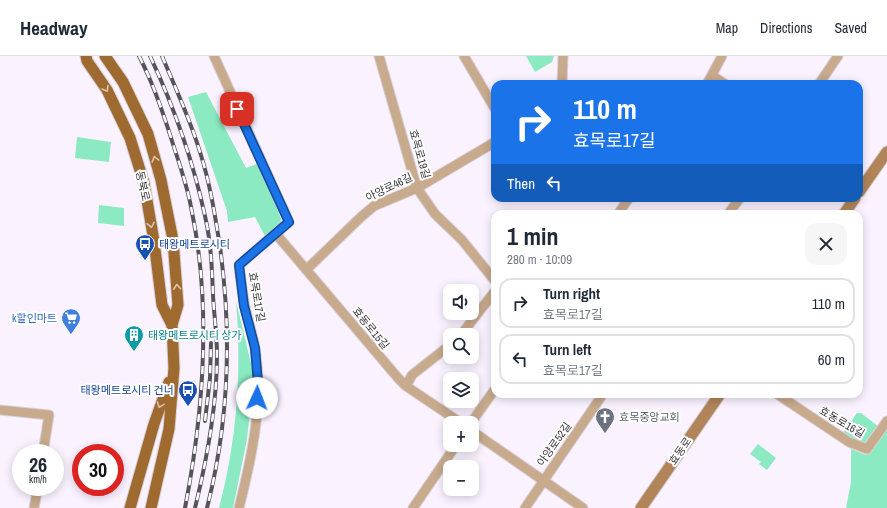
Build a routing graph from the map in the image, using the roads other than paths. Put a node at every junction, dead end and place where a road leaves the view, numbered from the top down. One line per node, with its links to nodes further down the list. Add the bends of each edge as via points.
1 (86, 56): 23 (main road, 동북로, one-way to 23, via 107,90 130,138 144,183 162,305)
2 (105, 56): 23 (main road, 동북로, one-way to 2, via 178,305 173,240 161,180 148,134 123,82)
3 (214, 56): 19 (street, 효목로17길, via 289,222)
4 (379, 56): 18 (street, 효목로19길)
5 (464, 56): 14 (street)
6 (563, 56): 10 (street)
7 (722, 56): 9 (street)
8 (838, 56): 13 (street)
9 (713, 76): 11 (street); 12 (street)
10 (562, 80)
11 (710, 80)
12 (718, 80)
13 (822, 80)
14 (491, 102)
15 (491, 144): 18 (street, 아양로46길)
16 (887, 152): 17 (main road)
17 (863, 179)
18 (417, 188): 20 (street, 아양로46길, via 374,206); 21 (street, 효목로19길, via 436,214)
19 (276, 234): 20 (street, 효동로15길); 44 (street, 효목로17길, via 239,265 244,306 255,348 258,384 249,469)
20 (306, 270): 27 (street, 효동로15길)
21 (491, 275)
22 (491, 296): 24 (street)
23 (172, 325): 26 (main road, 동북로)
24 (466, 328)
25 (443, 351): 27 (street, via 412,375)
26 (174, 368): 42 (main road, one-way to 42, via 154,424); 43 (main road, 동북로, via 169,429)
27 (406, 386): 33 (street, 효동로15길)
28 (491, 395): 34 (street)
29 (600, 398): 39 (street, 아양로52길)
30 (717, 398): 48 (main road, 효동로)
31 (783, 398): 35 (street, 효동로16길, via 849,442 867,449)
32 (0, 410): 37 (street, via 50,415)
33 (451, 416)
34 (476, 416)
35 (887, 421)
36 (479, 436): 39 (street)
37 (45, 444)
38 (451, 452): 45 (street)
39 (544, 481): 46 (street, 아양로52길); 47 (street)
40 (36, 496): 41 (street)
41 (34, 508)
42 (130, 508)
43 (151, 508)
44 (240, 508)
45 (413, 508)
46 (524, 508)
47 (583, 508)
48 (641, 508)

